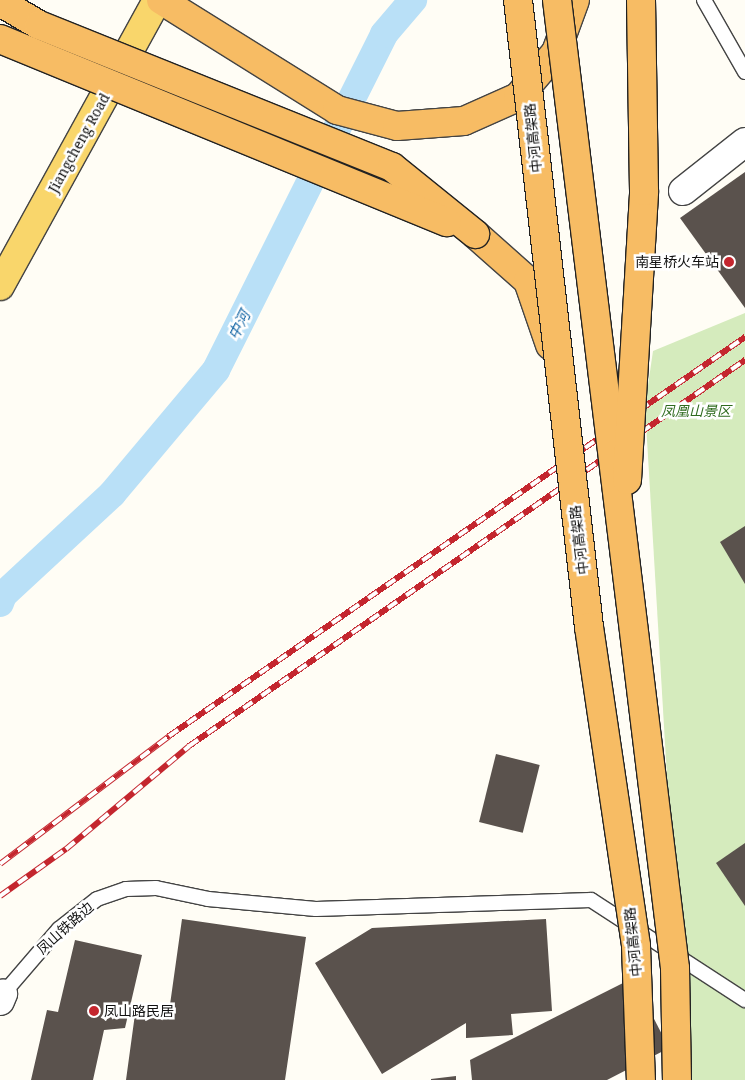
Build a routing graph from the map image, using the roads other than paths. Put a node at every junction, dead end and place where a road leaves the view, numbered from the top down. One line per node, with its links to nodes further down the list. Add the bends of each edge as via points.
1 (159, 0): 4 (highway, bridge, via 337,110 397,126 464,121 518,97 556,52); 13 (main road, Jiangcheng Road)
2 (518, 0): 14 (highway, 中河高架路, bridge)
3 (557, 0): 15 (highway, bridge)
4 (574, 0)
5 (641, 0): 15 (highway, bridge, via 644,191)
6 (704, 0): 9 (lane)
7 (0, 2): 12 (highway, bridge, via 39,24 392,167)
8 (0, 39): 12 (highway, bridge)
9 (745, 72)
10 (745, 142): 11 (street)
11 (684, 191)
12 (475, 234): 14 (highway, bridge, via 528,281 546,324)
13 (0, 286)
14 (563, 401): 18 (highway, 中河高架路, bridge, via 589,628 636,946)
15 (623, 552): 19 (highway, bridge, via 675,968)
16 (2, 997): 17 (lane, 凤山铁路边, via 59,928 97,899 126,889 156,888 262,904 401,909 590,900)
17 (745, 1000)
18 (641, 1080)
19 (677, 1080)

